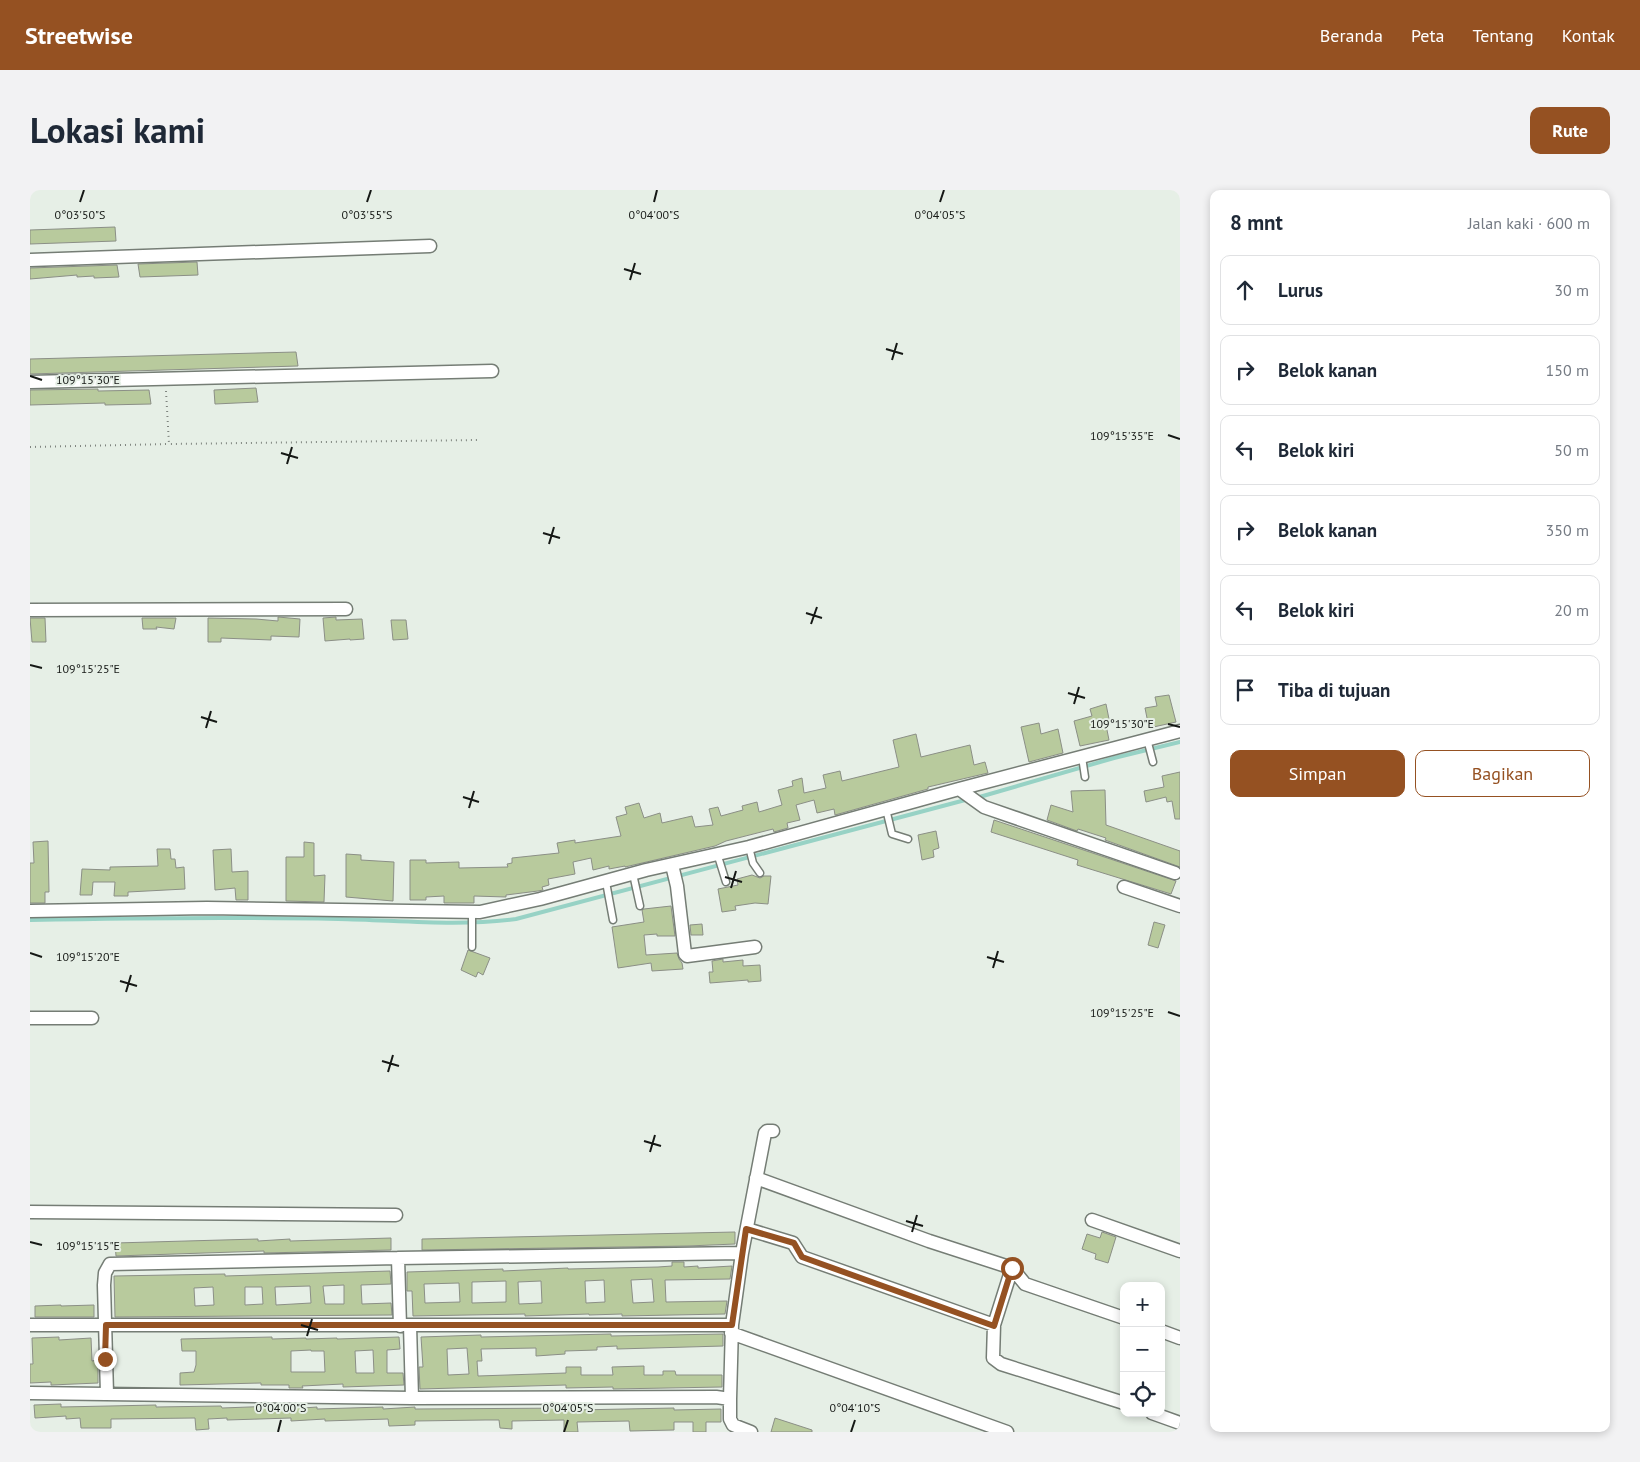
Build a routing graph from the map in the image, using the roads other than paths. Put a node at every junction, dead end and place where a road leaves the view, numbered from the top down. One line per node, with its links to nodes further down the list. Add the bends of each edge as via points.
1 (430, 246): 2 (street)
2 (30, 260)
3 (492, 371): 4 (street)
4 (30, 382)
5 (346, 609): 6 (street)
6 (30, 610)
7 (1180, 731): 8 (street)
8 (1148, 742): 9 (lane); 10 (street)
9 (1152, 759)
10 (1082, 761): 11 (lane); 12 (street)
11 (1084, 775)
12 (959, 789): 13 (street); 17 (street, via 984,807)
13 (886, 811): 14 (lane, via 892,834); 15 (street)
14 (908, 839)
15 (750, 850): 16 (street); 18 (lane)
16 (718, 857): 19 (street); 21 (lane)
17 (1175, 872)
18 (760, 873)
19 (674, 874): 20 (street); 30 (street, via 686,956)
20 (633, 878): 22 (street); 24 (lane)
21 (726, 882)
22 (606, 885): 27 (street); 28 (lane)
23 (1124, 887): 25 (street)
24 (640, 906)
25 (1180, 906)
26 (30, 911): 27 (street, via 207,908)
27 (472, 914): 29 (lane)
28 (613, 920)
29 (472, 947)
30 (755, 947)
31 (30, 1018): 32 (street)
32 (92, 1018)
33 (773, 1131): 34 (street, via 765,1133)
34 (756, 1178): 38 (street); 42 (street)
35 (30, 1212): 36 (street)
36 (396, 1215)
37 (1092, 1220): 39 (street)
38 (746, 1229): 40 (street); 47 (street, via 794,1243 802,1257)
39 (1180, 1251)
40 (742, 1253): 41 (street); 48 (street)
41 (398, 1258): 44 (street, via 110,1264 104,1285); 45 (street)
42 (1012, 1268): 43 (street, via 1025,1284); 47 (street)
43 (1120, 1317)
44 (106, 1325): 45 (street); 46 (street); 52 (street)
45 (405, 1325): 48 (street); 53 (street)
46 (30, 1326)
47 (994, 1326): 55 (street, via 993,1358 1001,1364)
48 (731, 1329): 54 (street); 60 (street)
49 (1165, 1332): 50 (street)
50 (1180, 1338)
51 (30, 1393): 52 (street)
52 (107, 1394): 53 (street)
53 (412, 1398): 54 (street)
54 (730, 1399): 58 (street)
55 (1120, 1402)
56 (1163, 1417): 57 (street)
57 (1180, 1423)
58 (732, 1429): 59 (street)
59 (751, 1432)
60 (1007, 1432)

